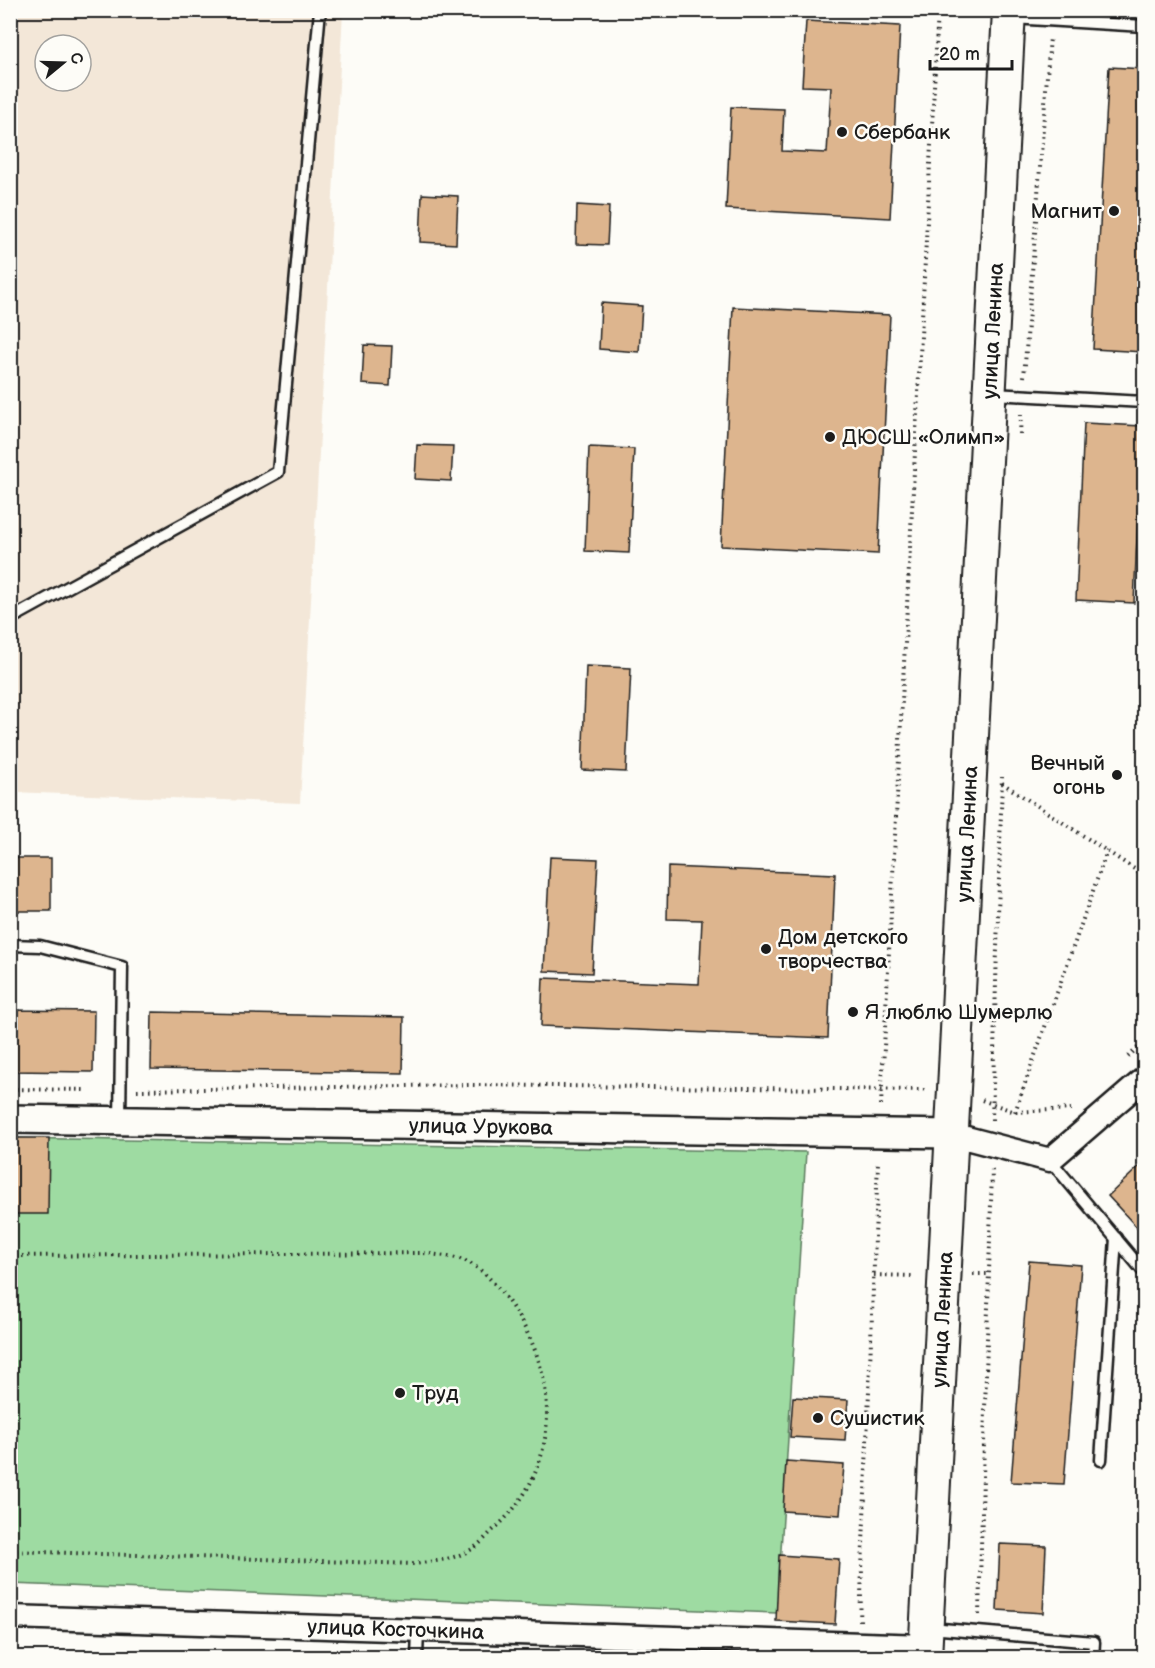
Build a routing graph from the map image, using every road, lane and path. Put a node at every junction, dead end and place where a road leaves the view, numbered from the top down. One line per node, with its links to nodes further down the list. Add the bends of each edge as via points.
1 (320, 10): 10 (lane, via 278,472)
2 (938, 10): 20 (path)
3 (1009, 14): 4 (lane); 6 (main road, улица Ленина)
4 (1052, 20): 5 (lane); 7 (path)
5 (1144, 26)
6 (990, 394): 7 (lane); 22 (main road, улица Ленина)
7 (1022, 396): 8 (lane); 9 (path)
8 (1144, 402)
9 (1019, 443)
10 (10, 619)
11 (1002, 772): 12 (path)
12 (1002, 783): 13 (path); 24 (path)
13 (1107, 851): 14 (path); 25 (path)
14 (1144, 879)
15 (10, 945): 21 (lane, via 40,946 122,967)
16 (1144, 1042): 17 (path)
17 (1120, 1064)
18 (1144, 1079): 31 (street)
19 (10, 1089): 21 (path)
20 (881, 1089): 21 (path, via 470,1085); 22 (path); 28 (path)
21 (121, 1091): 27 (lane)
22 (954, 1091): 24 (path); 29 (main road, улица Ленина)
23 (1079, 1101): 25 (path, via 1071,1109)
24 (992, 1104): 25 (path); 30 (path)
25 (1015, 1112)
26 (10, 1119): 27 (street, улица Урукова)
27 (120, 1121): 28 (street, улица Урукова)
28 (879, 1133): 29 (street, улица Урукова); 40 (path)
29 (951, 1134): 30 (street); 41 (main road, улица Ленина)
30 (993, 1145): 31 (street); 39 (path)
31 (1050, 1160): 32 (lane)
32 (1116, 1238): 34 (lane); 35 (lane)
33 (10, 1256): 36 (path, via 424,1252 462,1260 493,1281 524,1323 543,1374 548,1417 543,1454 529,1490 504,1521 472,1549 447,1560 414,1564)
34 (1144, 1272)
35 (1101, 1460)
36 (10, 1551)
37 (10, 1617): 38 (street, улица Косточкина)
38 (418, 1630): 40 (street, улица Косточкина); 42 (lane)
39 (979, 1632): 41 (lane); 43 (lane, via 1094,1642)
40 (860, 1644): 41 (street, улица Косточкина)
41 (925, 1644)
42 (417, 1658)
43 (1093, 1658)

